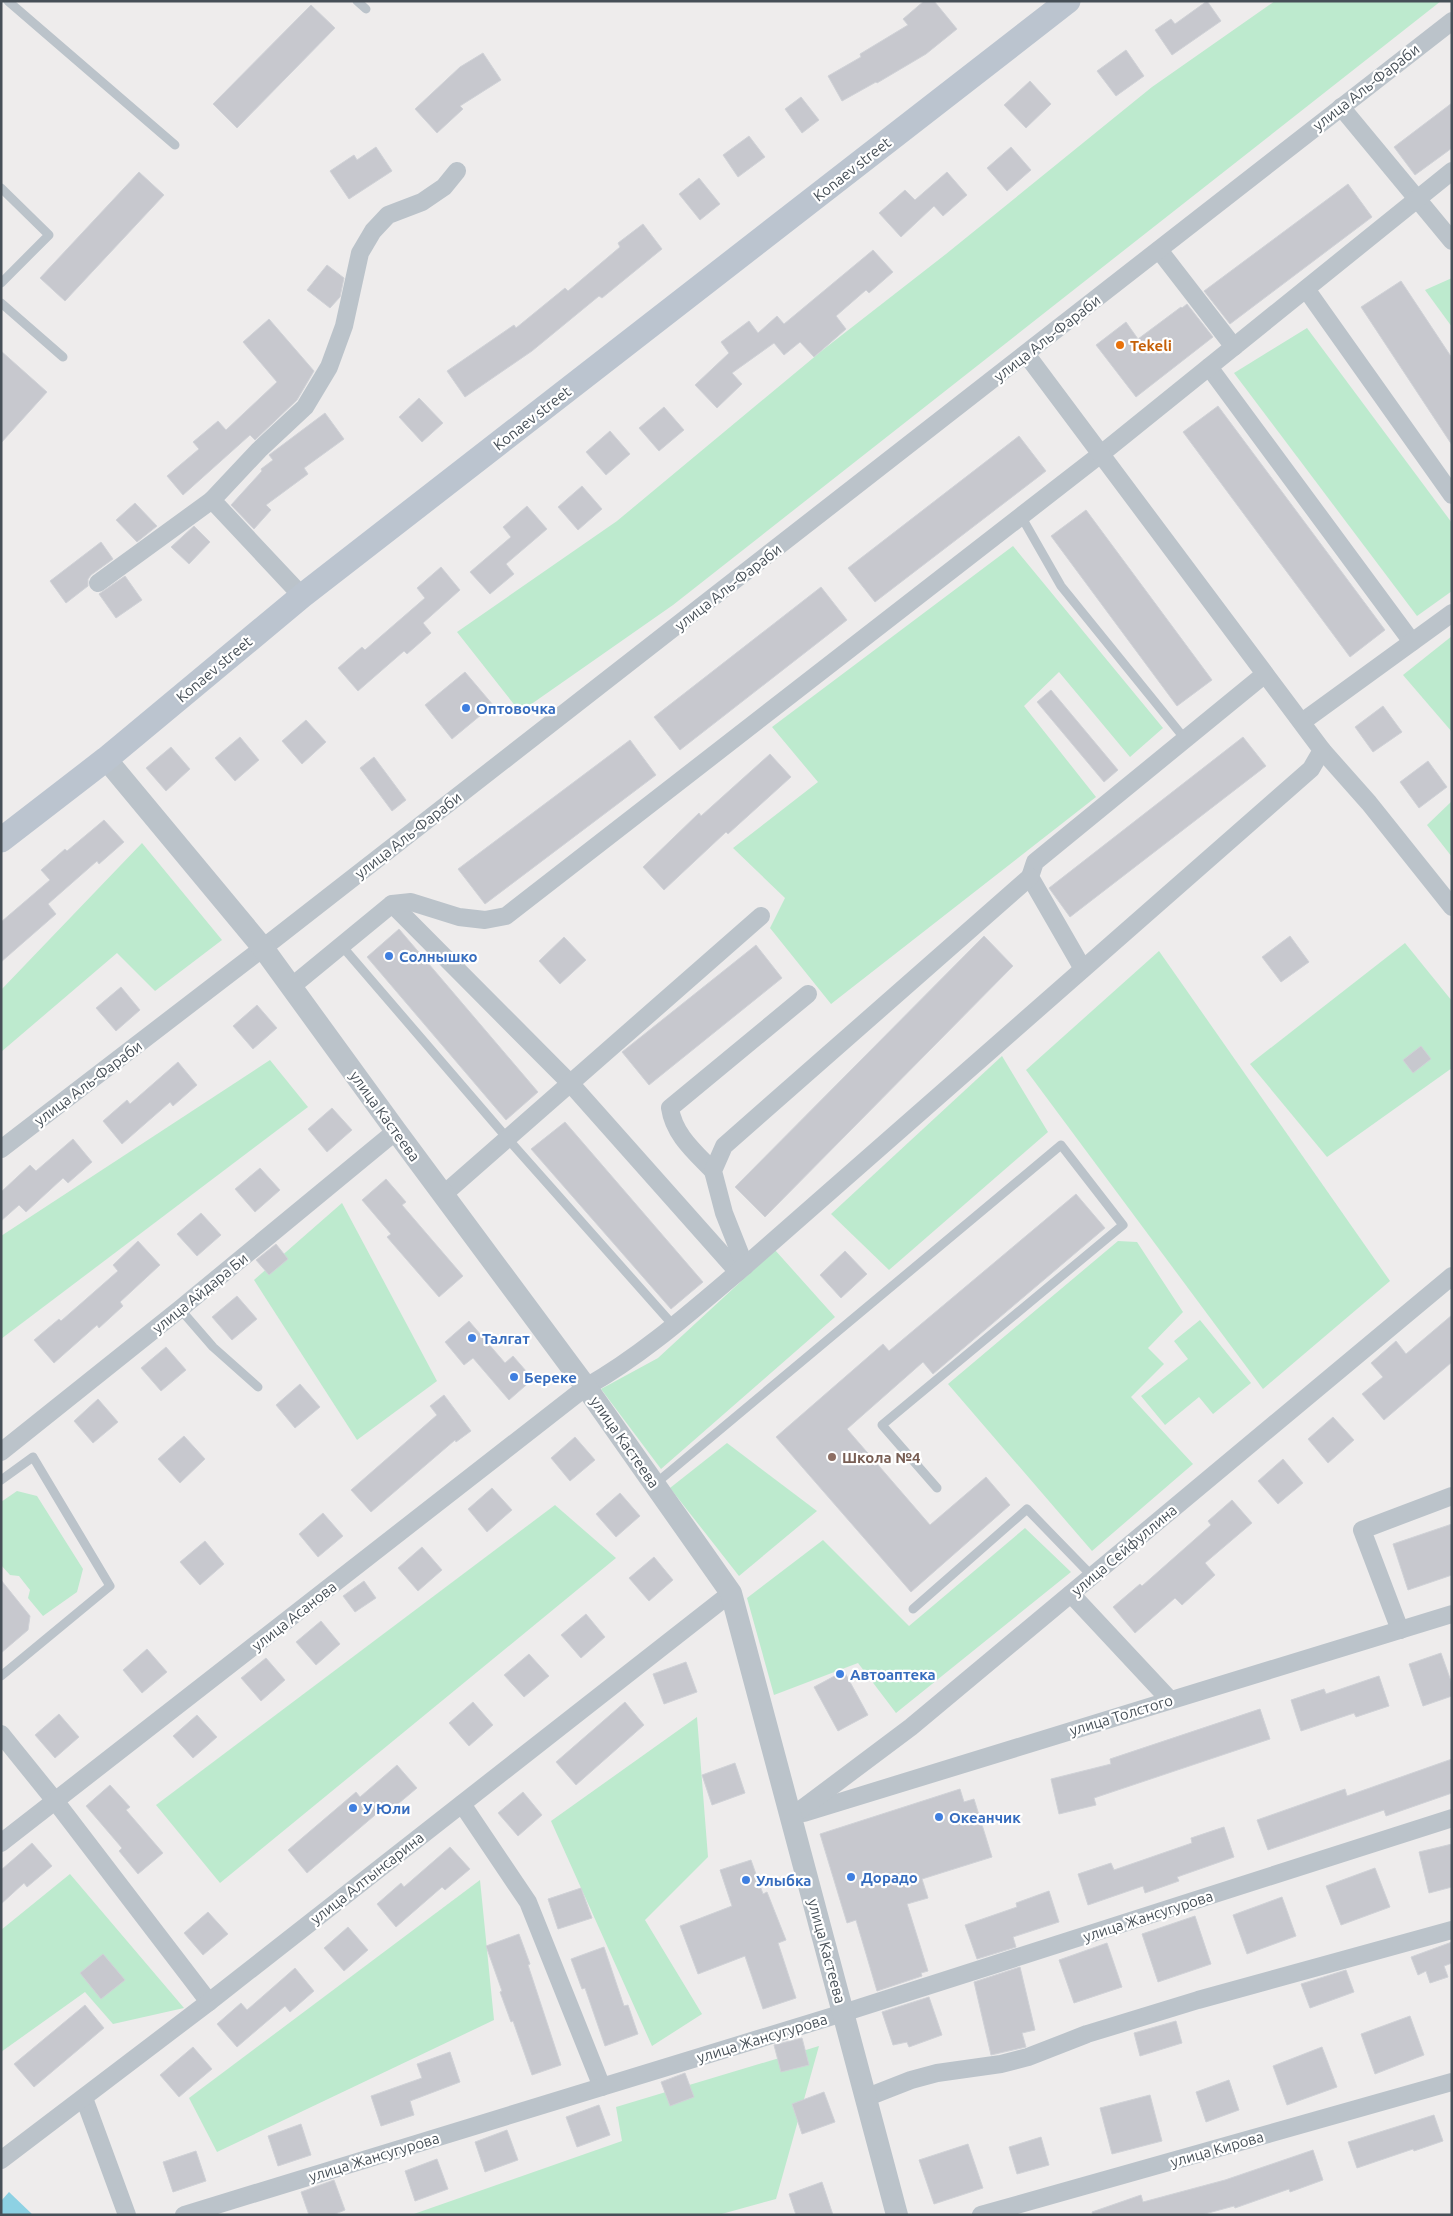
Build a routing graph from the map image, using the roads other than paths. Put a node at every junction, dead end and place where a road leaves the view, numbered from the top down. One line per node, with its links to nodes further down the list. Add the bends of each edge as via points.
1 (8, 1): 7 (lane)
2 (357, 1): 4 (lane)
3 (1068, 1): 26 (main road, Konaev street)
4 (366, 9)
5 (1452, 21): 6 (street, улица Аль-Фараби)
6 (1341, 106): 11 (street); 13 (street, улица Аль-Фараби)
7 (175, 145)
8 (457, 171): 23 (street, via 444,187 422,202 388,215 373,231 360,253 344,326 324,375 305,407)
9 (1452, 171): 11 (street)
10 (1, 188): 14 (lane, via 49,235)
11 (1416, 200): 12 (street); 15 (street)
12 (1452, 241)
13 (1159, 250): 17 (street); 18 (street, улица Аль-Фараби)
14 (1, 283)
15 (1306, 289): 17 (street); 22 (street)
16 (1, 303): 19 (lane)
17 (1234, 347): 20 (street)
18 (1026, 354): 21 (street); 40 (street, улица Аль-Фараби)
19 (63, 357)
20 (1209, 367): 21 (street); 28 (street)
21 (1101, 454): 24 (street); 29 (street)
22 (1452, 495)
23 (212, 500): 25 (street); 26 (street)
24 (1021, 516): 31 (lane, via 1061,586); 36 (street, via 506,916 485,920 459,917 411,902)
25 (98, 582)
26 (302, 596): 33 (main road, Konaev street)
27 (1452, 613): 28 (street)
28 (1412, 642): 30 (street)
29 (1265, 674): 30 (street); 31 (street)
30 (1302, 722): 32 (street)
31 (1185, 739): 35 (street, via 1035,862)
32 (1322, 750): 37 (street); 41 (street, улица Асанова, via 1310,769)
33 (106, 759): 34 (main road, Konaev street); 40 (street, улица Кастеева)
34 (1, 840)
35 (1030, 877): 41 (street); 48 (street, via 724,1146)
36 (392, 904): 39 (street); 44 (street)
37 (1452, 907)
38 (761, 916): 44 (street)
39 (341, 945): 42 (street); 46 (lane)
40 (263, 948): 42 (street, улица Кастеева); 47 (street, улица Аль-Фараби)
41 (1083, 970): 50 (street, улица Асанова)
42 (291, 987): 45 (street, улица Кастеева)
43 (808, 994): 48 (street, via 670,1108 672,1123)
44 (570, 1083): 46 (street); 50 (street)
45 (396, 1131): 49 (street, улица Кастеева); 52 (street, улица Айдара Би)
46 (507, 1138): 49 (street); 53 (lane)
47 (1, 1149)
48 (713, 1171): 50 (street)
49 (444, 1194): 55 (street, улица Кастеева)
50 (741, 1269): 53 (street, улица Асанова)
51 (1452, 1276): 61 (street, улица Сейфуллина)
52 (180, 1309): 54 (lane, via 213,1347); 56 (street, улица Айдара Би)
53 (673, 1325): 55 (street, улица Асанова, via 621,1367)
54 (258, 1387)
55 (586, 1387): 58 (street, улица Кастеева); 70 (street, улица Асанова)
56 (1, 1452)
57 (1, 1480): 67 (lane, via 32,1457 110,1586)
58 (655, 1484): 59 (lane, via 1061,1145 1123,1225 882,1425); 62 (street, улица Кастеева)
59 (937, 1488)
60 (1452, 1496): 66 (street, via 1362,1530)
61 (1092, 1576): 63 (street, улица Сейфуллина); 64 (lane, via 1028,1509)
62 (732, 1593): 71 (street, улица Алтынсарина); 72 (street, улица Кастеева)
63 (1071, 1594): 68 (street); 72 (street, улица Сейфуллина, via 911,1727)
64 (913, 1609)
65 (1452, 1614): 66 (street, улица Толстого)
66 (1400, 1630): 68 (street, улица Толстого)
67 (1, 1676)
68 (1170, 1700): 72 (street, улица Толстого)
69 (1, 1734): 70 (street)
70 (56, 1802): 74 (street, улица Асанова); 76 (street)
71 (462, 1804): 76 (street, улица Алтынсарина); 79 (street, via 528,1902)
72 (791, 1817): 77 (street, улица Кастеева)
73 (1452, 1818): 77 (street, улица Жансугурова)
74 (1, 1843)
75 (1452, 1930): 81 (street, via 1198,2000 1087,2034 1028,2057 937,2073)
76 (209, 2002): 80 (street, улица Алтынсарина)
77 (843, 2014): 79 (street, улица Жансугурова); 81 (street, улица Кастеева)
78 (1452, 2082): 86 (street, улица Кирова)
79 (602, 2087): 84 (street, улица Жансугурова)
80 (84, 2098): 82 (street, улица Алтынсарина); 83 (street)
81 (865, 2098): 85 (street, улица Кастеева)
82 (1, 2160)
83 (127, 2215)
84 (184, 2215)
85 (897, 2215)
86 (982, 2215)

